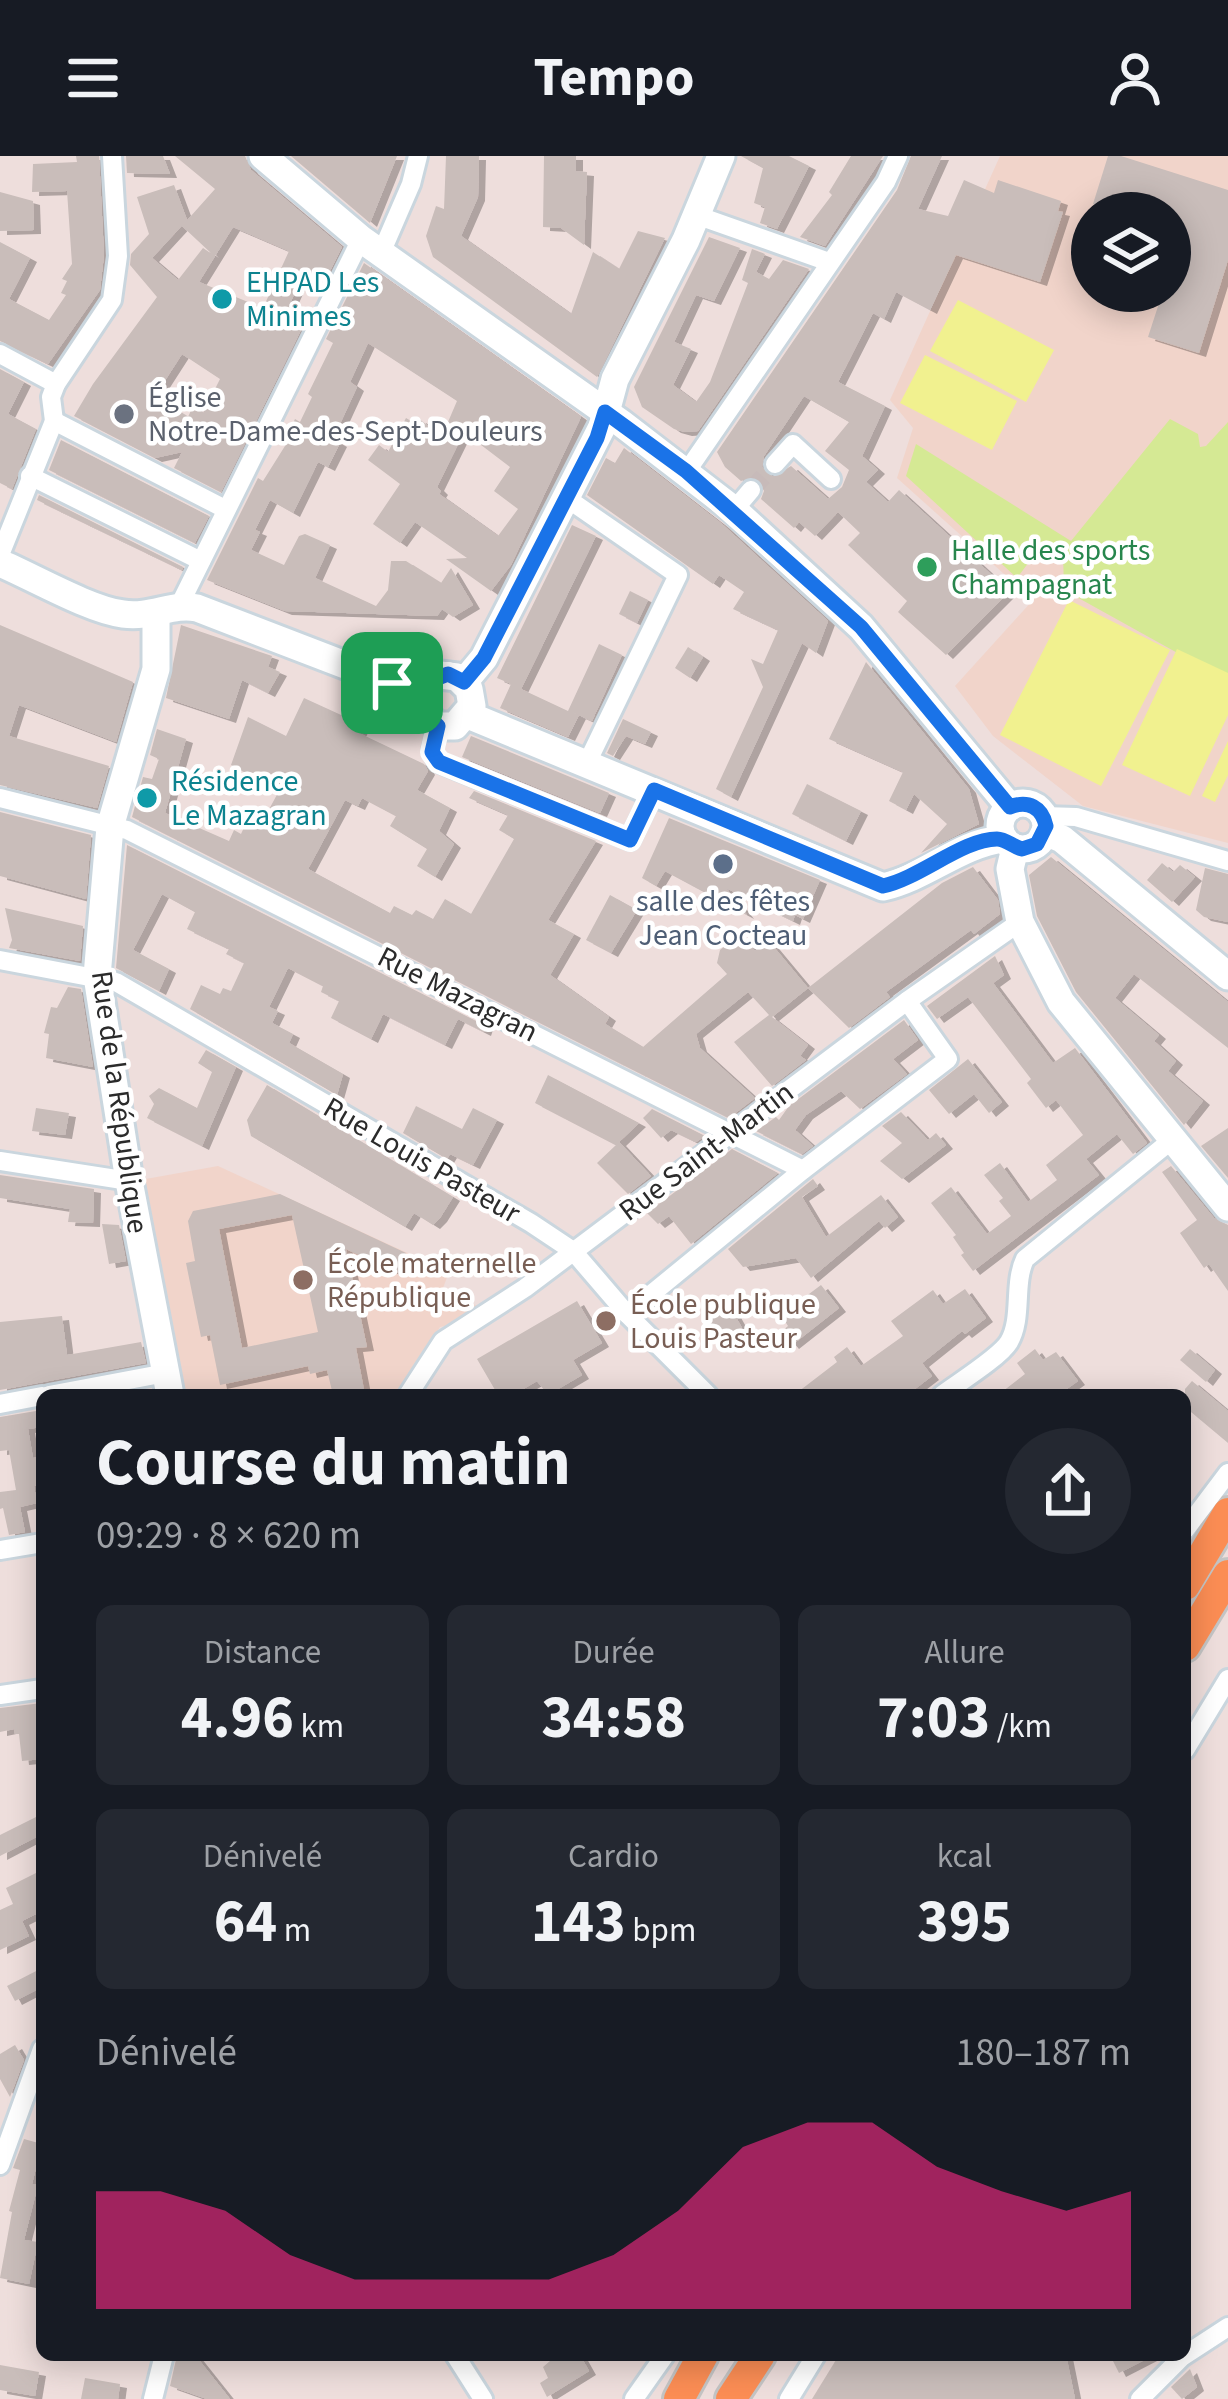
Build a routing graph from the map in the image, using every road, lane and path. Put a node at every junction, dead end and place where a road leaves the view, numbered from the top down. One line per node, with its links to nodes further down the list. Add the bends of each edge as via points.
1 (112, 156): 10 (street, via 112,300)
2 (262, 156): 7 (street)
3 (418, 156): 7 (street, via 411,184)
4 (721, 156): 6 (street)
5 (898, 156): 8 (street)
6 (696, 215): 8 (street); 11 (street)
7 (371, 245): 11 (street); 18 (street)
8 (829, 262): 14 (street)
9 (0, 354): 10 (street)
10 (56, 384): 12 (street)
11 (605, 412): 14 (street); 17 (street)
12 (55, 421): 15 (street); 18 (street)
13 (775, 464): 16 (street, via 793,444)
14 (686, 471): 28 (street, via 742,501 861,627)
15 (30, 476): 19 (street); 20 (street)
16 (831, 479)
17 (565, 496): 22 (street, via 484,658); 25 (street, via 678,575)
18 (225, 509): 20 (street)
19 (0, 559): 21 (street, via 117,614)
20 (200, 561): 21 (street)
21 (168, 611): 23 (street, via 197,608 392,683); 30 (street, Rue de la République)
22 (464, 682): 23 (street, via 440,675); 24 (street, via 472,698)
23 (428, 705): 24 (street, via 455,726); 26 (street, via 439,762 630,840)
24 (468, 715): 25 (street)
25 (587, 761): 26 (street)
26 (654, 790): 31 (street, via 883,886 981,841)
27 (0, 798): 30 (street, Rue Mazagran)
28 (1010, 807): 29 (street, via 1029,804); 31 (street, via 1000,825)
29 (1044, 824): 31 (street, via 1030,848); 32 (street, via 1076,817); 36 (street)
30 (110, 826): 35 (street, Rue de la République); 38 (street, Rue Mazagran)
31 (1010, 843): 33 (street)
32 (1228, 861)
33 (1021, 922): 37 (street, Rue Saint-Martin); 39 (street, via 1061,1003)
34 (0, 960): 35 (street, Rue Louis Pasteur)
35 (98, 976): 42 (street, Rue de la République); 44 (street, Rue Louis Pasteur)
36 (1228, 976)
37 (907, 1000): 38 (street, Rue Saint-Martin); 41 (street, via 948,1058)
38 (730, 1132): 41 (street, Rue Mazagran); 44 (street, Rue Saint-Martin)
39 (1173, 1139): 43 (street); 50 (street, via 1025,1259 1009,1342)
40 (0, 1161): 42 (street)
41 (803, 1170): 45 (street)
42 (129, 1181): 46 (street, Rue de la République)
43 (1228, 1207)
44 (573, 1251): 45 (street, Rue Louis Pasteur); 48 (street, Rue Saint-Martin, via 443,1341)
45 (627, 1314): 49 (street, Rue Louis Pasteur)
46 (168, 1384): 47 (street)
47 (117, 1389)
48 (412, 1389)
49 (702, 1389)
50 (950, 1389)
51 (36, 1398): 52 (street)
52 (0, 1404)
53 (1228, 1473): 55 (street)
54 (1228, 1514): 58 (main road)
55 (1191, 1522)
56 (36, 1544): 57 (street)
57 (0, 1550)
58 (1191, 1575)
59 (1228, 1575): 60 (main road)
60 (1191, 1636)
61 (1228, 1679): 64 (street)
62 (36, 1689): 63 (street)
63 (0, 1695)
64 (1191, 1740)
65 (36, 2065): 66 (street)
66 (0, 2164)
67 (1228, 2326): 68 (street)
68 (1191, 2351)
69 (162, 2361): 76 (street)
70 (458, 2361): 77 (street)
71 (661, 2361): 78 (street)
72 (700, 2361): 79 (main road)
73 (756, 2361): 80 (main road)
74 (812, 2361): 81 (street)
75 (1178, 2361): 82 (street)
76 (153, 2399)
77 (483, 2399)
78 (634, 2399)
79 (679, 2399)
80 (731, 2399)
81 (789, 2399)
82 (1140, 2399)

